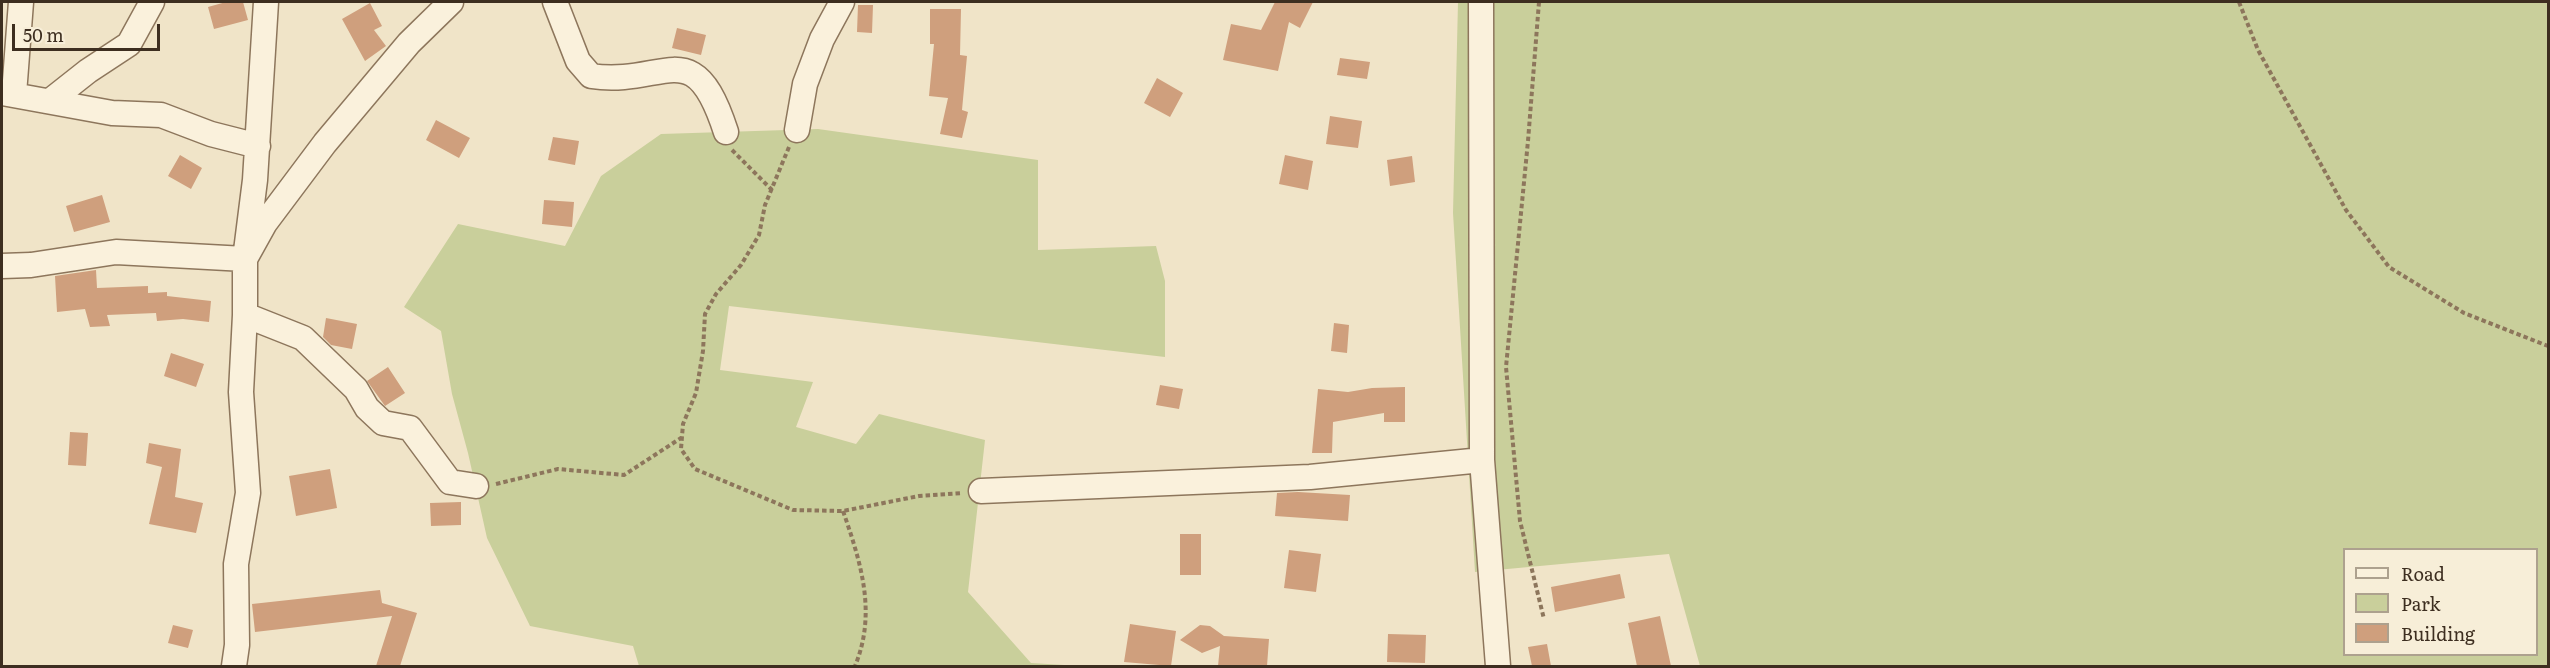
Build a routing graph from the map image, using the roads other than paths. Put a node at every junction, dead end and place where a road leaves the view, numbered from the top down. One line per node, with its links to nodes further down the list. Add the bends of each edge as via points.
1 (21, 2): 8 (street)
2 (152, 2): 9 (street, via 129,44)
3 (266, 2): 12 (street)
4 (451, 2): 13 (street, via 409,43 325,143 265,223)
5 (555, 2): 11 (street, via 578,61 591,76 608,79 662,71 691,72 705,83 716,100)
6 (842, 2): 10 (street, via 822,39 805,84)
7 (1481, 2): 16 (street)
8 (8, 94): 9 (street)
9 (50, 101): 12 (street, via 112,113 161,115)
10 (797, 130)
11 (726, 132)
12 (258, 146): 13 (street)
13 (245, 259): 14 (street, via 116,252); 15 (street)
14 (2, 266)
15 (245, 315): 17 (street, via 303,338 356,389 367,408 383,423 410,428 450,482); 19 (street, via 241,392 248,493 236,564)
16 (1482, 460): 18 (street, via 1310,477); 20 (street)
17 (476, 486)
18 (981, 491)
19 (234, 666)
20 (1498, 666)

